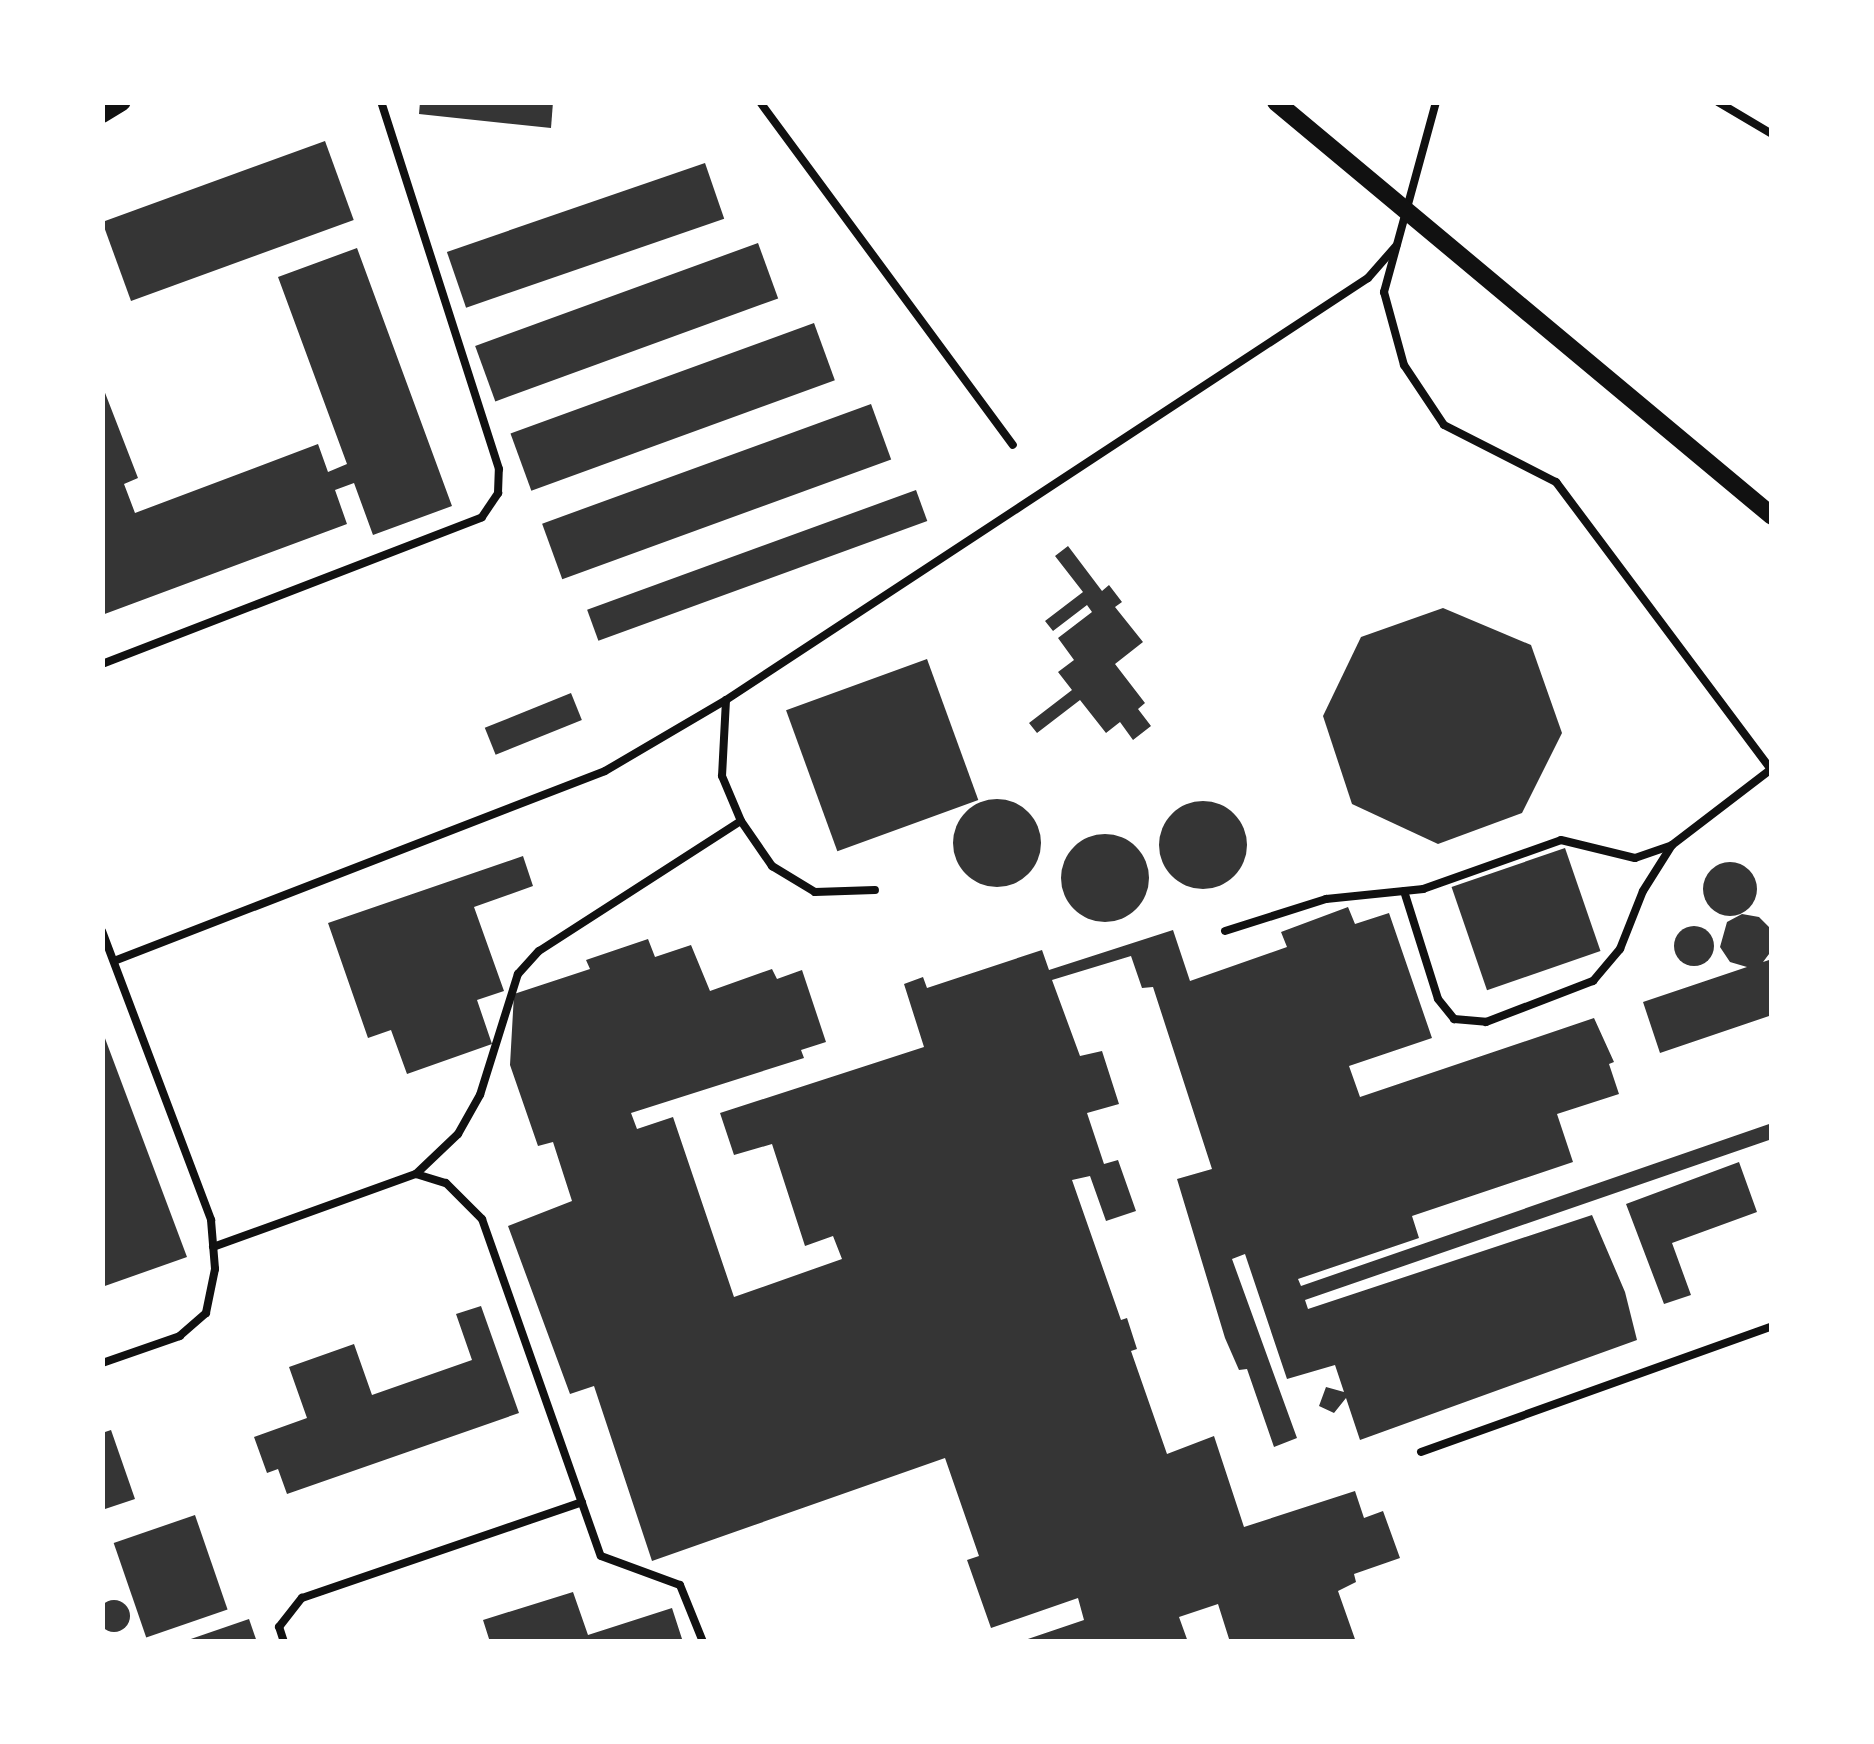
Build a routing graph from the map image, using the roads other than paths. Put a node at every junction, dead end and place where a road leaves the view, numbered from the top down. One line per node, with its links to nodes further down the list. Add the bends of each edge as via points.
1 (122, 102): 7 (street)
2 (760, 102): 10 (lane)
3 (1276, 102): 11 (street)
4 (1436, 102): 9 (lane)
5 (1718, 102): 8 (lane)
6 (382, 104): 12 (lane, via 500,469 498,493 482,517)
7 (102, 114)
8 (1771, 132)
9 (1396, 246): 13 (lane, via 1368,278); 14 (lane, via 1384,292 1404,366 1444,426 1556,482)
10 (1013, 445)
11 (1772, 516)
12 (102, 664)
13 (726, 700): 15 (lane, via 722,776); 21 (lane, via 605,771)
14 (1771, 770): 16 (lane)
15 (741, 821): 17 (lane, via 772,866 815,892); 22 (lane, via 538,951 518,974 480,1096 458,1134)
16 (1672, 844): 18 (lane, via 1635,858 1561,840); 18 (lane, via 1643,891 1620,949 1593,981 1486,1022 1454,1019 1438,999)
17 (875, 890)
18 (1404, 891): 20 (lane, via 1326,899)
19 (102, 931): 21 (lane)
20 (1225, 931)
21 (114, 961): 23 (lane, via 210,1220)
22 (416, 1174): 23 (lane); 27 (lane, via 446,1183 482,1218)
23 (213, 1246): 25 (lane, via 206,1312 180,1336)
24 (1772, 1326): 26 (lane)
25 (102, 1363)
26 (1421, 1452)
27 (582, 1502): 28 (lane, via 302,1598 279,1627); 29 (lane, via 601,1556 680,1585)
28 (284, 1642)
29 (703, 1642)

